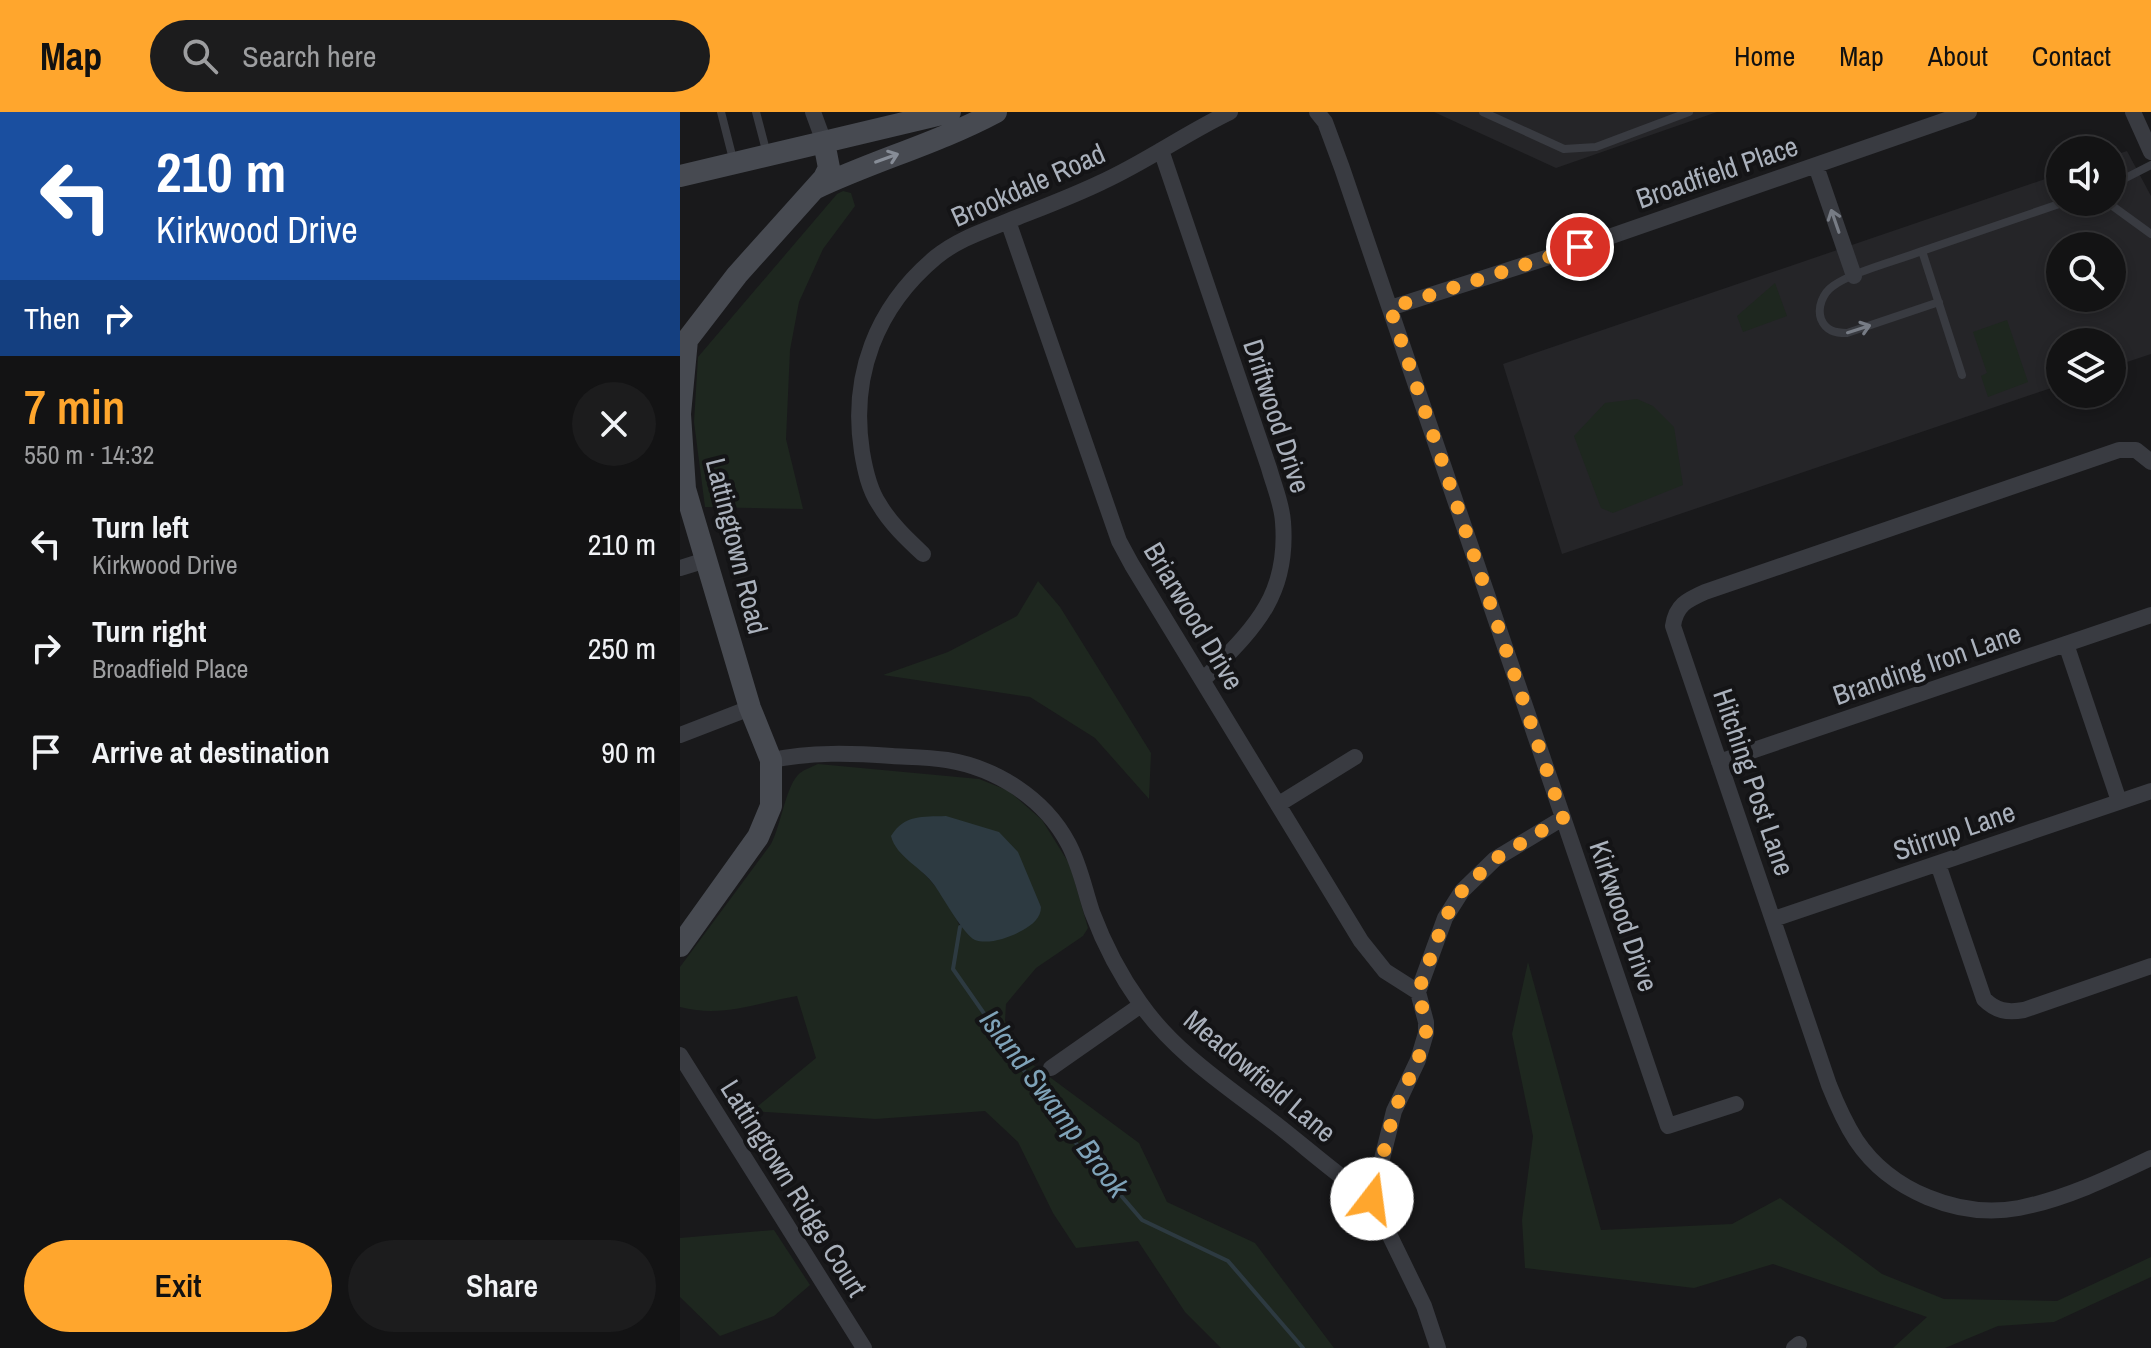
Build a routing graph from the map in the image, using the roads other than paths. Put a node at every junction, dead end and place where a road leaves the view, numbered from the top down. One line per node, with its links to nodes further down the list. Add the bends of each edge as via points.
1 (721, 112): 17 (lane)
2 (756, 112): 16 (lane)
3 (813, 112): 13 (street)
4 (950, 112): 13 (main road)
5 (996, 112): 22 (main road, one-way to 5, via 955,134)
6 (1230, 112): 14 (street, Brookdale Road)
7 (1317, 112): 30 (street, Kirkwood Drive, via 1325,122)
8 (1483, 112): 9 (lane, via 1564,149 1596,147)
9 (1689, 112)
10 (1969, 112): 19 (street, Broadfield Place)
11 (2133, 112): 12 (street)
12 (2146, 128): 15 (street)
13 (824, 142): 16 (main road); 22 (main road, via 829,168)
14 (1161, 150): 25 (street, Brookdale Road, via 1103,182); 40 (street, Driftwood Drive, via 1283,519 1284,554 1270,602 1254,628)
15 (2151, 152)
16 (768, 155): 17 (main road)
17 (734, 163): 20 (main road)
18 (2151, 165): 21 (lane)
19 (1816, 166): 28 (street, one-way to 19); 30 (street, Broadfield Place)
20 (680, 176)
21 (2126, 178)
22 (815, 189): 31 (main road)
23 (2046, 209): 27 (lane)
24 (2126, 216): 26 (lane)
25 (1008, 221): 35 (street, Brookdale Road, via 967,237 918,273 890,307 864,369 858,425 866,472 878,503); 40 (street, Briarwood Drive, via 1119,541)
26 (2151, 234)
27 (1922, 251): 28 (lane); 29 (lane)
28 (1854, 276): 29 (lane, one-way to 29, via 1832,286 1821,300 1823,324 1835,333)
29 (1939, 302): 32 (lane)
30 (1390, 308): 49 (street, Kirkwood Drive)
31 (684, 341): 34 (main road, Lattingtown Road)
32 (1962, 375)
33 (2151, 462): 45 (street, Hitching Post Lane, via 2136,450 2119,450 1687,600 1677,608 1674,631)
34 (683, 490): 36 (main road, Lattingtown Road)
35 (923, 554)
36 (706, 560): 37 (street); 41 (main road, Lattingtown Road)
37 (680, 568)
38 (2151, 615): 39 (street, Branding Iron Lane)
39 (2066, 644): 45 (street, Branding Iron Lane); 47 (street)
40 (1203, 680): 48 (street, Briarwood Drive)
41 (750, 708): 42 (street); 44 (main road, Lattingtown Road)
42 (680, 735)
43 (1355, 757): 48 (street)
44 (771, 760): 52 (main road, via 771,806 765,824); 55 (street, Meadowfield Lane, via 846,752 946,759 981,768 1009,783 1036,803 1066,840 1108,951)
45 (1719, 762): 51 (street, Hitching Post Lane)
46 (2151, 791): 47 (street, Stirrup Lane)
47 (2119, 801): 50 (street, Stirrup Lane)
48 (1279, 804): 54 (street, Briarwood Drive, via 1372,958)
49 (1563, 818): 54 (street, via 1495,859 1462,891 1445,918); 58 (street, Kirkwood Drive, via 1668,1126)
50 (1938, 864): 51 (street, Stirrup Lane); 53 (street, via 1984,999 1993,1008 2024,1010)
51 (1774, 919): 59 (street, Hitching Post Lane, via 1842,1117 1858,1143 1900,1183 1961,1207 2016,1209 2102,1181)
52 (680, 946)
53 (2151, 966)
54 (1418, 992): 60 (street, via 1426,1033 1394,1111)
55 (1141, 1005): 57 (street); 60 (street, Meadowfield Lane, via 1188,1056)
56 (680, 1055): 61 (street, Lattingtown Ridge Court)
57 (1051, 1068)
58 (1736, 1104)
59 (2151, 1158)
60 (1372, 1199): 62 (street, via 1424,1306)
61 (864, 1348)
62 (1438, 1348)

